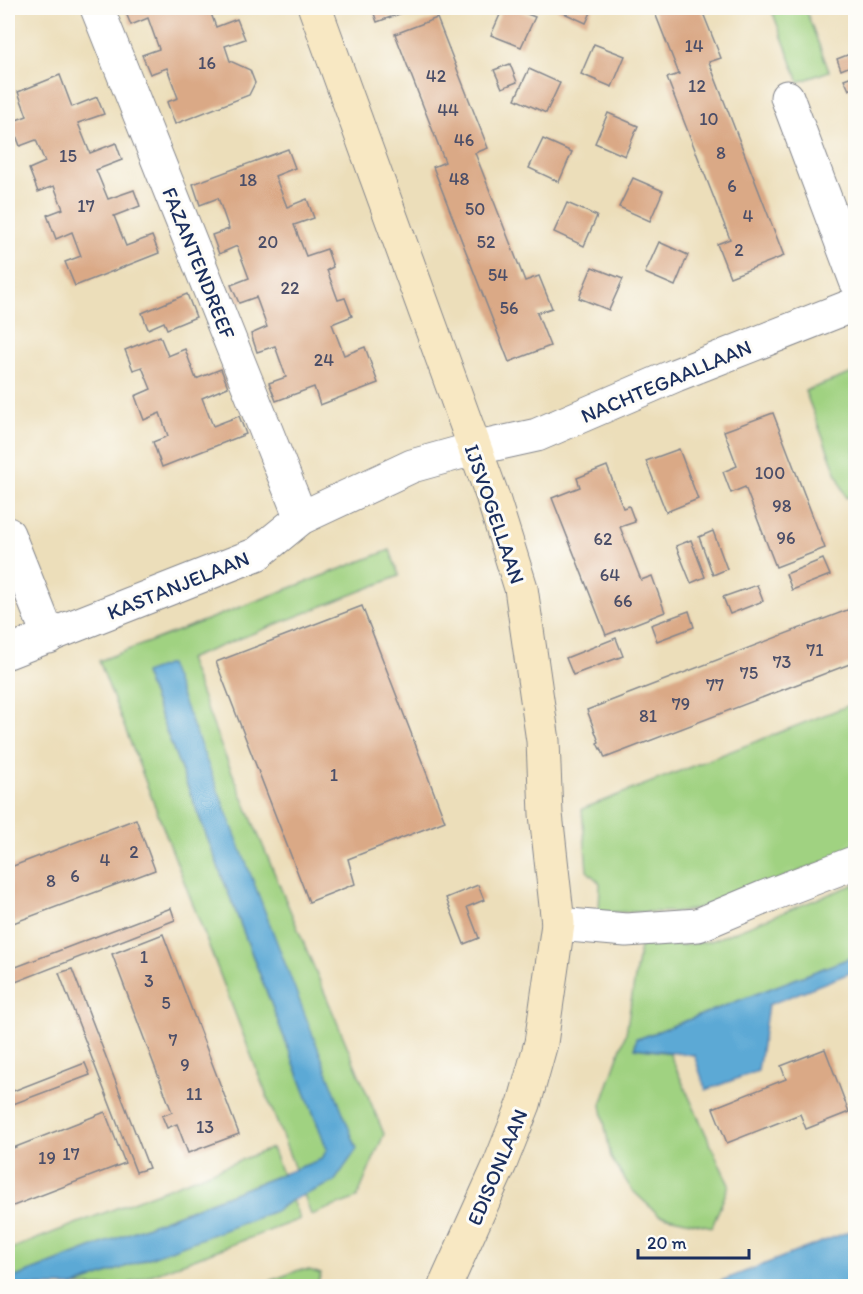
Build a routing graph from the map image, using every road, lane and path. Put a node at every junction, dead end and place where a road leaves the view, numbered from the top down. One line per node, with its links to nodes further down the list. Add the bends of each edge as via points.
1 (97, 8): 7 (street, FAZANTENDREEF)
2 (315, 8): 6 (street, IJSVOGELLAAN)
3 (787, 97): 4 (street)
4 (855, 281)
5 (855, 304): 6 (street, NACHTEGAALLAAN, via 537,435)
6 (473, 448): 7 (street, KASTANJELAAN, via 412,466); 12 (street, IJSVOGELLAAN, via 521,588 543,741)
7 (301, 518): 9 (street, KASTANJELAAN, via 257,555)
8 (8, 534): 9 (street)
9 (49, 637): 10 (street, KASTANJELAAN)
10 (8, 652)
11 (855, 862): 12 (street, via 698,925 626,930)
12 (558, 924): 13 (street, IJSVOGELLAAN)
13 (540, 1043): 14 (street, EDISONLAAN, via 524,1104)
14 (444, 1287)

